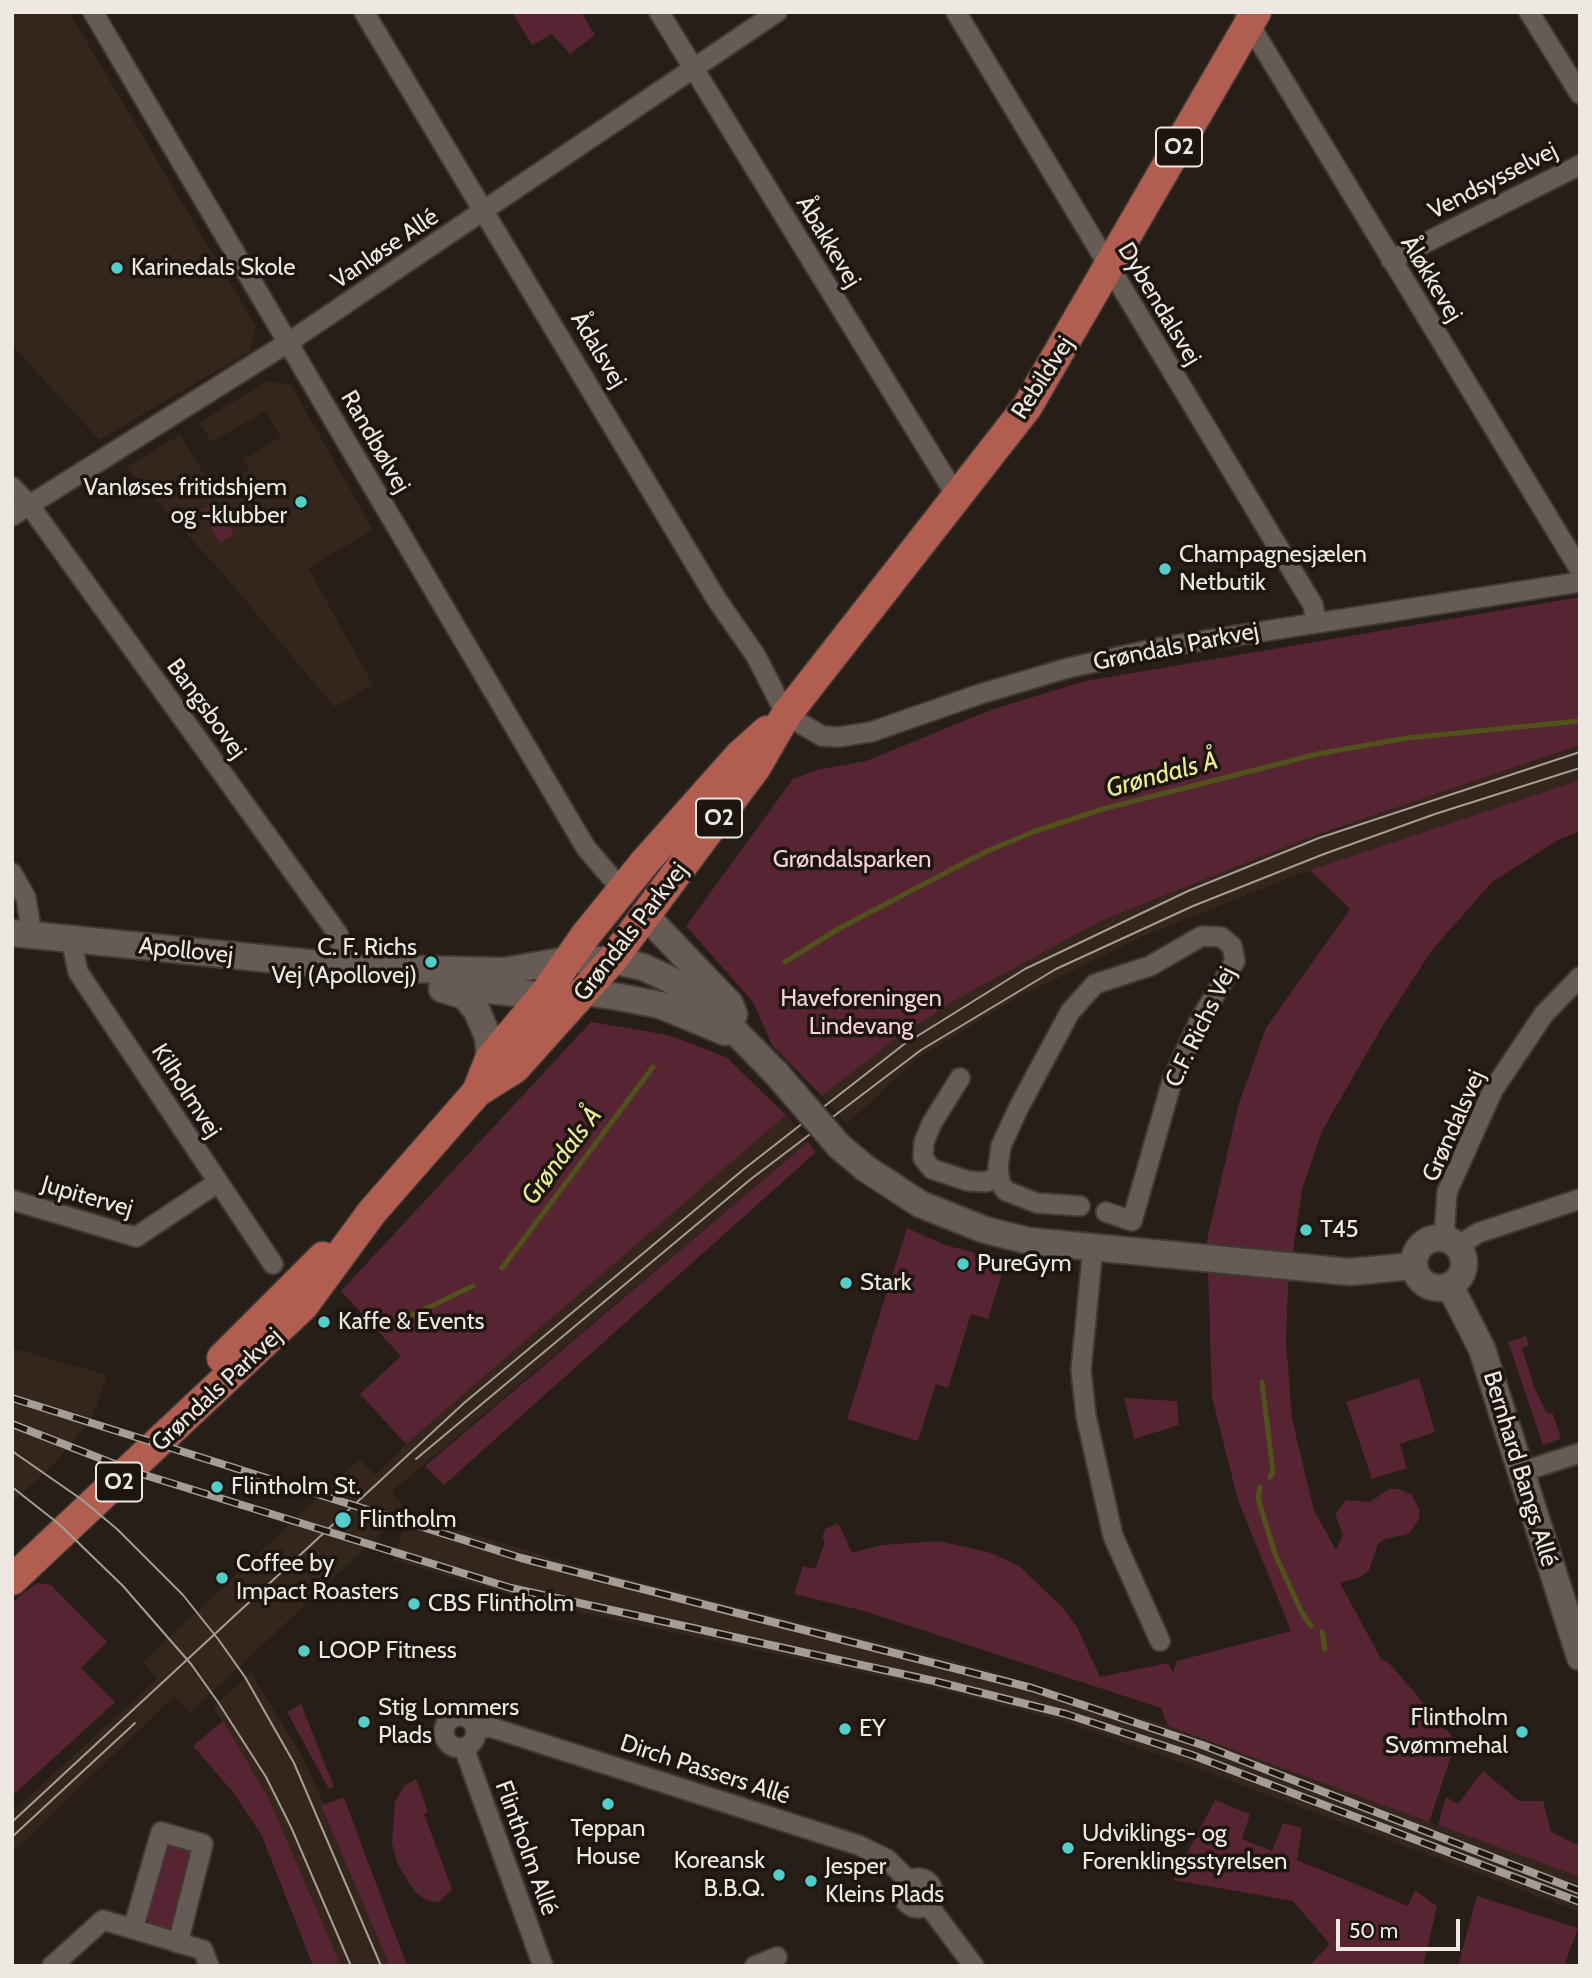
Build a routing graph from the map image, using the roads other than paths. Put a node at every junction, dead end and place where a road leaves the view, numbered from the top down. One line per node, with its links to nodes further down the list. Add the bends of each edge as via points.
1 (93, 12): 14 (street, Randbølvej)
2 (364, 12): 11 (street, Ådalsvej)
3 (659, 12): 8 (street, Åbakkevej)
4 (777, 12): 8 (street, Vanløse Allé)
5 (956, 12): 13 (street, Dybendalsvej)
6 (1529, 12): 9 (street)
7 (1249, 17): 12 (street, Åløkkevej); 13 (main road, Rebildvej / O2)
8 (693, 70): 11 (street, Vanløse Allé); 16 (street, Åbakkevej)
9 (1580, 94)
10 (1580, 165): 12 (street, Vendsysselvej)
11 (486, 211): 14 (street, Vanløse Allé); 22 (street, Ådalsvej, via 717,600 756,656)
12 (1391, 260): 19 (street, Åløkkevej)
13 (1109, 270): 16 (main road, Rebildvej / O2, via 1027,407); 21 (street, Dybendalsvej, via 1313,605)
14 (289, 342): 17 (street, Vanløse Allé); 24 (street, Randbølvej, via 586,848)
15 (12, 487): 17 (street, Bangsbovej)
16 (957, 497): 22 (main road, Rebildvej / O2)
17 (30, 506): 18 (street, Vanløse Allé); 30 (street, Bangsbovej, via 338,934)
18 (12, 516)
19 (1580, 570)
20 (1580, 582): 21 (street, Grøndals Parkvej)
21 (1316, 622): 22 (street, Grøndals Parkvej, via 1068,668 853,736 822,736)
22 (786, 715): 24 (main road, Grøndals Parkvej / O2, via 740,755); 25 (main road, Grøndals Parkvej / O2, via 756,767)
23 (12, 873): 26 (street, via 26,898)
24 (622, 890): 25 (main road); 28 (main road, Grøndals Parkvej / O2)
25 (646, 916): 29 (main road, Grøndals Parkvej / O2); 35 (street, via 730,1004)
26 (22, 934): 27 (street, Apollovej)
27 (71, 939): 30 (street, Apollovej); 40 (street, Kilholmvej, via 78,972)
28 (568, 960): 29 (street, Apollovej); 30 (street, Apollovej, via 503,971); 34 (main road, Grøndals Parkvej / O2)
29 (612, 960): 33 (main road, Grøndals Parkvej / O2); 35 (street, via 669,979 711,1007)
30 (353, 968): 32 (street, Apollovej)
31 (1580, 976): 46 (street, Grøndalsvej, via 1544,1014 1493,1090 1447,1192)
32 (421, 983): 34 (street, Apollovej); 36 (street, Apollovej, via 465,996 481,1017)
33 (585, 992): 34 (street); 35 (street, via 660,1005); 38 (main road, Grøndals Parkvej / O2, via 515,1068)
34 (543, 996): 36 (main road, Grøndals Parkvej / O2)
35 (745, 1042): 47 (street, bridge, via 839,1146 920,1204 953,1219 1029,1241)
36 (489, 1059): 38 (main road, Grøndals Parkvej / O2)
37 (960, 1078): 39 (street, via 932,1123 923,1158 932,1169 968,1181 986,1182)
38 (477, 1092): 52 (main road, Grøndals Parkvej / O2, via 372,1212 289,1288)
39 (999, 1176): 43 (street, via 1002,1187 1020,1198); 45 (street, C.F. Richs Vej, via 1002,1146 1019,1107 1082,996 1095,984 1150,966 1202,936 1221,937 1232,946 1235,961 1172,1081)
40 (217, 1183): 42 (street, Jupitervej, via 136,1237); 49 (street, Kilholmvej)
41 (1580, 1199): 46 (street)
42 (12, 1200)
43 (1080, 1206)
44 (1106, 1212): 45 (street)
45 (1132, 1221): 48 (street, C.F. Richs Vej)
46 (1451, 1242): 50 (street, via 1429,1239 1416,1252); 51 (street, via 1463,1254 1464,1268)
47 (1093, 1247): 48 (street); 57 (street, via 1081,1370 1086,1416 1113,1536)
48 (1127, 1250): 50 (street, via 1350,1272)
49 (273, 1264)
50 (1413, 1266): 51 (street, via 1427,1285)
51 (1450, 1286): 54 (street, Bernhard Bangs Allé, via 1482,1349)
52 (236, 1358): 55 (main road, Grøndals Parkvej / O2); 56 (main road, Grøndals Parkvej / O2)
53 (1580, 1453): 54 (street)
54 (1521, 1472): 58 (street, Bernhard Bangs Allé)
55 (12, 1555)
56 (12, 1580)
57 (1160, 1641)
58 (1580, 1657)
59 (476, 1730): 60 (street, via 473,1741); 60 (street, via 466,1717 446,1722 446,1740); 68 (street, Dirch Passers Allé, via 490,1727 858,1845 887,1859 909,1881 919,1878 930,1883 933,1894 928,1905)
60 (464, 1748): 66 (street, Flintholm Allé)
61 (133, 1929): 62 (street); 62 (street, via 161,1832 203,1844); 64 (street, via 103,1920)
62 (177, 1943): 65 (street, via 203,1950)
63 (777, 1957): 67 (street)
64 (51, 1966)
65 (209, 1966)
66 (543, 1966)
67 (755, 1966)
68 (975, 1966)

